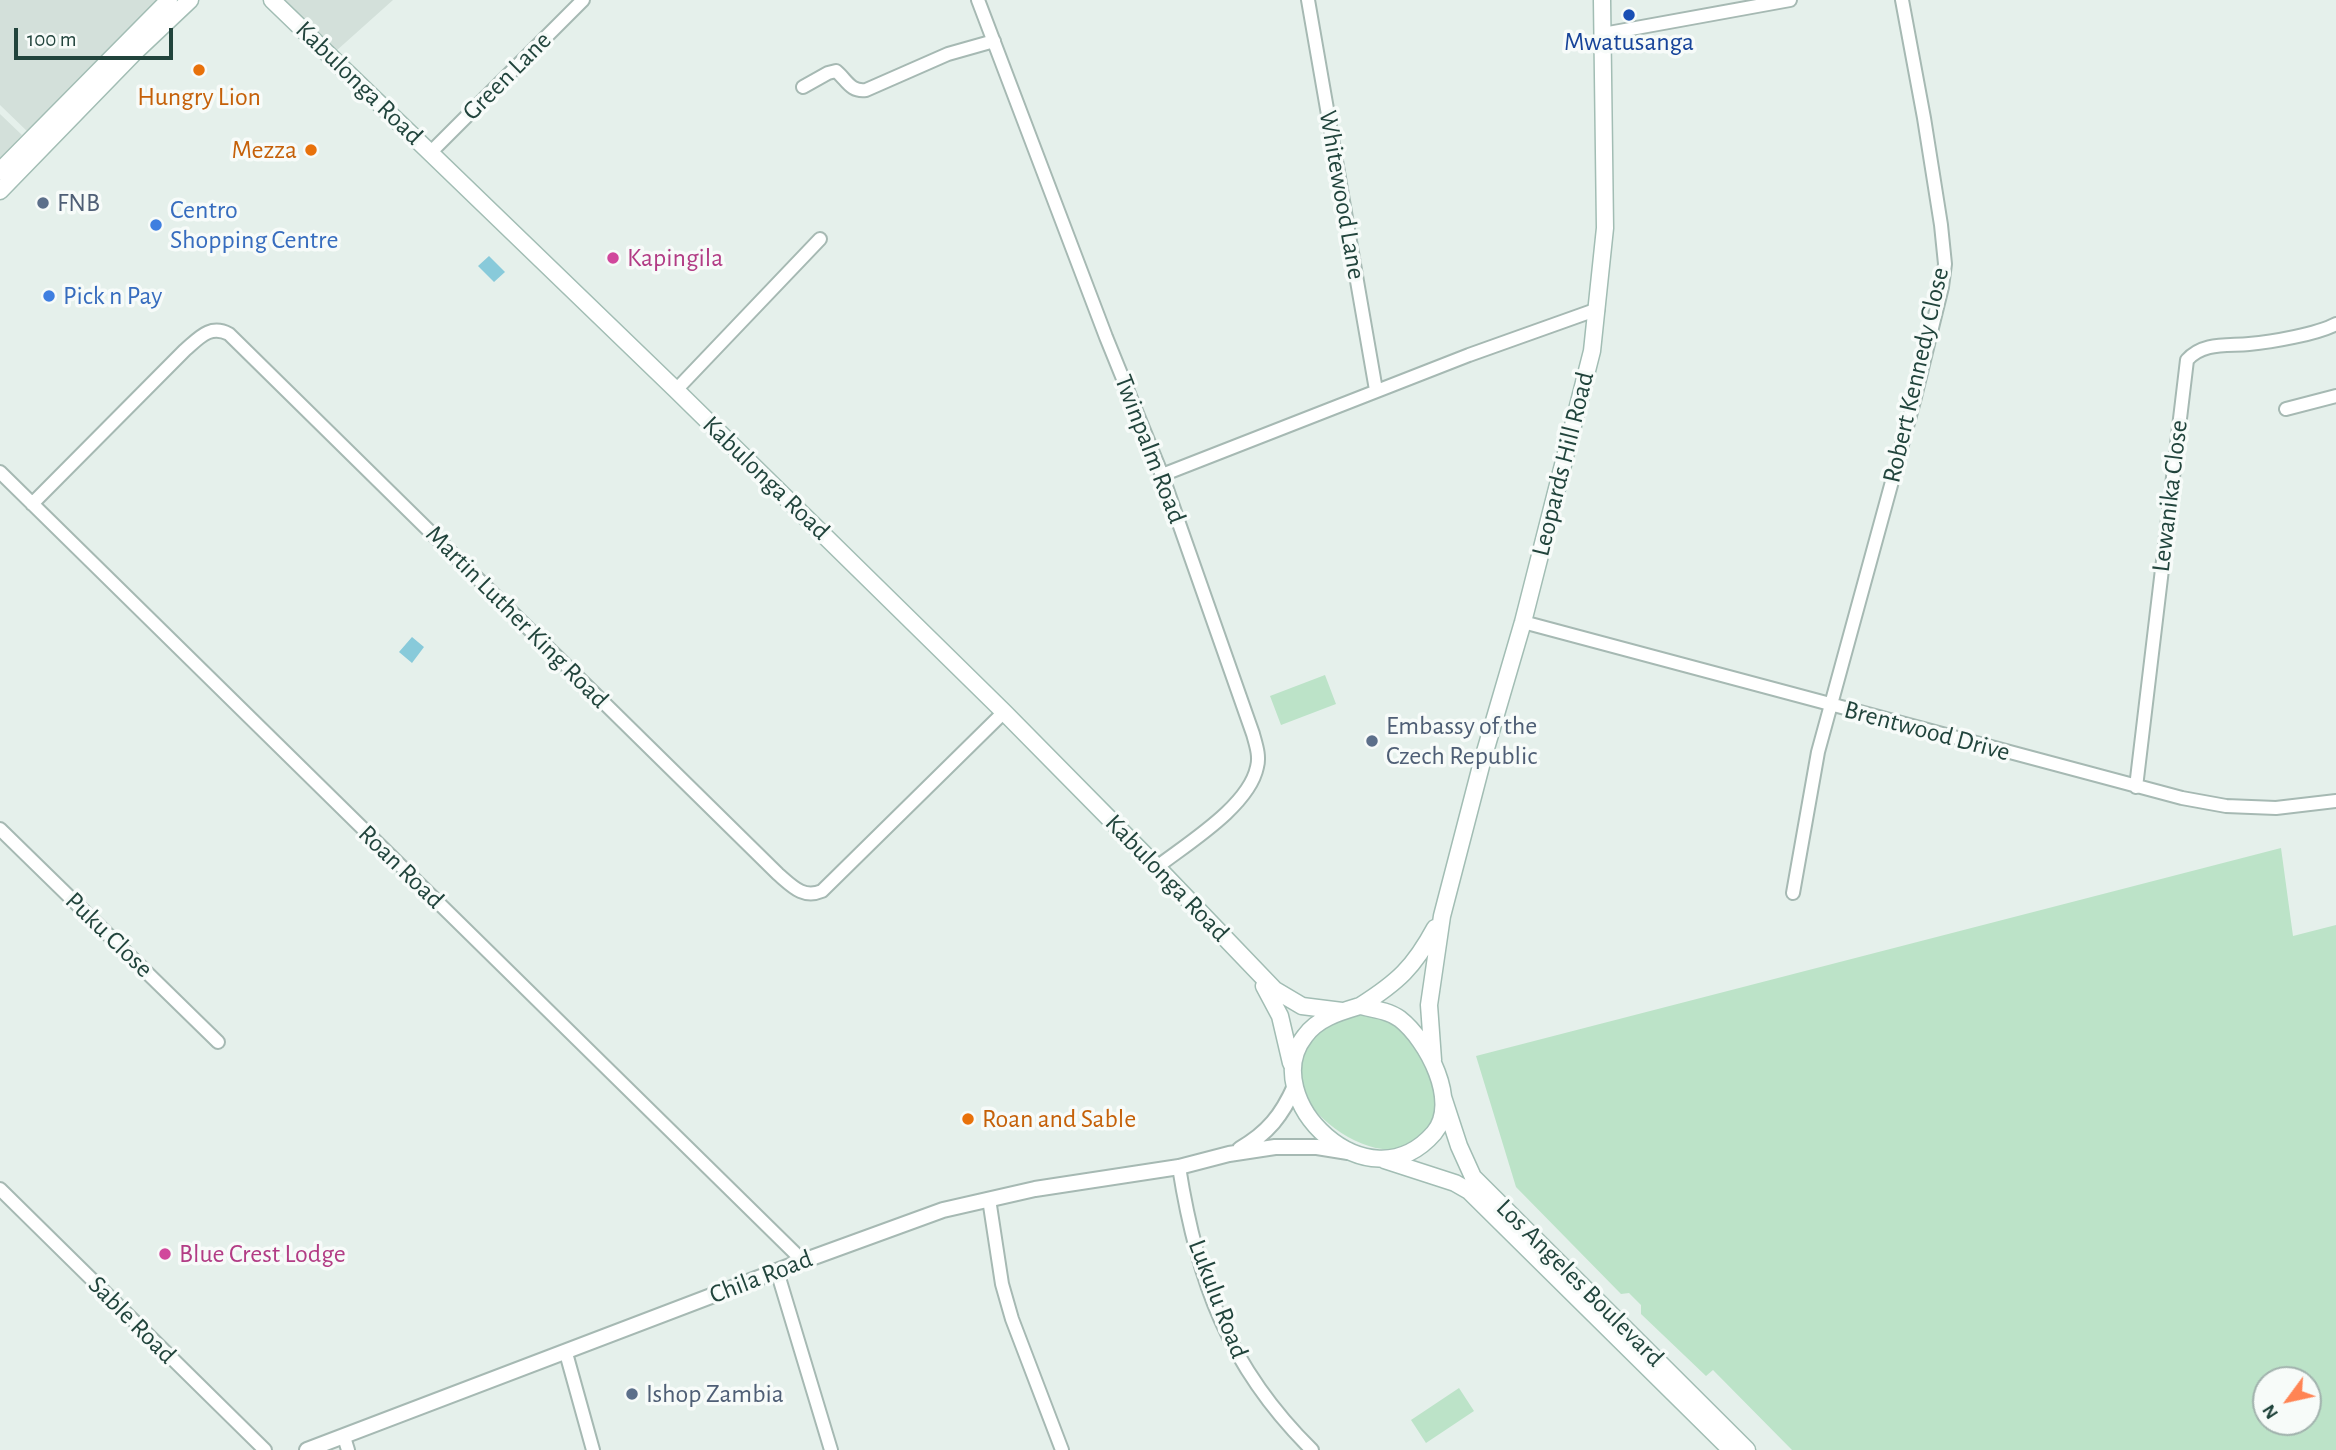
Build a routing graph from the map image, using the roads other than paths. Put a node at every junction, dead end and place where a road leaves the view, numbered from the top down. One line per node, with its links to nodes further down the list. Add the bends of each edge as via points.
1 (169, 0): 14 (main road)
2 (190, 0): 15 (main road)
3 (272, 0): 13 (main road, Kabulonga Road)
4 (583, 0): 13 (street, Green Lane)
5 (978, 0): 11 (street, Twinpalm Road)
6 (1308, 0): 20 (street, Whitewood Lane)
7 (1602, 0): 10 (main road, Leopards Hill Road)
8 (1790, 0): 10 (street)
9 (1902, 0): 27 (street, Robert Kennedy Close, via 1945,264 1914,401)
10 (1603, 34): 17 (main road, Leopards Hill Road, via 1605,228)
11 (994, 41): 12 (street, via 948,54 866,90 850,87 836,71); 24 (street, Twinpalm Road)
12 (803, 87)
13 (431, 152): 19 (main road, Kabulonga Road)
14 (0, 170)
15 (0, 191)
16 (820, 239): 19 (street)
17 (1598, 309): 20 (street); 26 (main road, Leopards Hill Road, via 1592,351)
18 (2336, 324): 29 (street, Lewanika Close, via 2265,342 2206,347 2186,360)
19 (676, 390): 28 (main road, Kabulonga Road)
20 (1376, 390): 24 (street)
21 (2336, 396): 22 (street)
22 (2286, 409)
23 (0, 472): 25 (street, Roan Road)
24 (1162, 475): 32 (street, Twinpalm Road, via 1259,757 1253,778 1235,805)
25 (32, 504): 28 (street, Martin Luther King Road, via 185,350 206,332 222,330 803,894 822,891); 48 (street, Roan Road)
26 (1523, 622): 27 (street, Brentwood Drive); 34 (main road, Leopards Hill Road)
27 (1830, 705): 29 (street, Brentwood Drive); 33 (street, Robert Kennedy Close)
28 (1004, 712): 32 (main road, Kabulonga Road)
29 (2136, 788): 30 (street, Brentwood Drive, via 2225,806 2276,808)
30 (2336, 801)
31 (0, 828): 38 (street, Puku Close)
32 (1157, 867): 35 (main road, Kabulonga Road)
33 (1793, 893)
34 (1442, 916): 36 (main road, Leopards Hill Road, via 1406,972); 39 (main road, Leopards Hill Road, via 1429,1005)
35 (1251, 965): 37 (main road, Kabulonga Road, via 1294,1003); 40 (main road, Kabulonga Road, via 1277,1007)
36 (1360, 1006): 37 (main road); 39 (main road, via 1400,1019)
37 (1342, 1011): 40 (main road, via 1304,1036 1297,1049)
38 (218, 1042)
39 (1433, 1060): 41 (main road)
40 (1294, 1077): 42 (main road, via 1308,1116); 43 (street, Chila Road, via 1287,1105 1271,1127)
41 (1443, 1097): 44 (main road, via 1438,1127 1432,1135 1415,1151); 59 (main road, Los Angeles Boulevard, via 1473,1177)
42 (1348, 1152): 43 (street, Chila Road, via 1286,1146); 44 (main road)
43 (1229, 1154): 45 (street, Chila Road)
44 (1384, 1160): 58 (main road, Los Angeles Boulevard, via 1469,1191)
45 (1179, 1167): 47 (street, Chila Road); 57 (street, Lukulu Road, via 1205,1282 1232,1347 1262,1394)
46 (0, 1189): 52 (street, Sable Road)
47 (989, 1199): 48 (street, Chila Road, via 943,1210); 56 (street, via 1012,1319)
48 (803, 1261): 49 (street, Chila Road)
49 (776, 1271): 50 (street, Chila Road); 55 (street)
50 (566, 1353): 51 (street, Chila Road); 54 (street)
51 (346, 1443): 53 (street, Chila Road)
52 (265, 1450)
53 (307, 1450)
54 (593, 1450)
55 (831, 1450)
56 (1062, 1450)
57 (1312, 1450)
58 (1731, 1450)
59 (1747, 1450)

